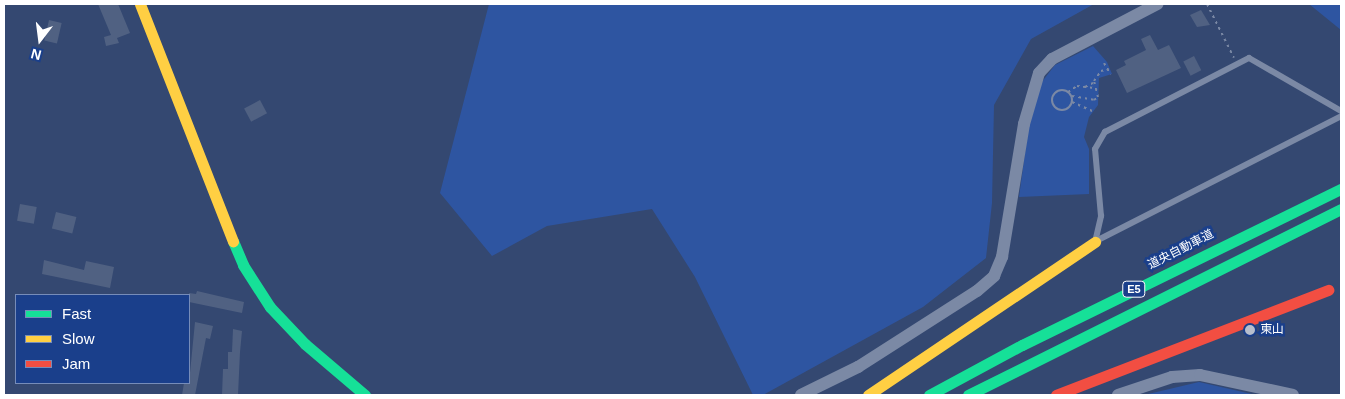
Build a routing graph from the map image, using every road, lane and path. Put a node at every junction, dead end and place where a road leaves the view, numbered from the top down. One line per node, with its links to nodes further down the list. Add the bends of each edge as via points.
1 (140, 4): 21 (main road, via 243,265 270,307 305,344)
2 (1158, 4): 22 (street, via 1052,59 1039,72 1024,124 1004,250 994,276 977,291 858,367)
3 (1207, 4): 5 (path)
4 (1104, 63): 6 (path)
5 (1237, 65): 14 (lane, via 1249,58 1260,62); 19 (lane, via 1101,136 1096,148 1100,216)
6 (1108, 69): 7 (path); 8 (path, via 1101,71)
7 (1110, 74)
8 (1094, 84): 9 (path); 10 (path)
9 (1085, 86): 10 (path); 11 (path, via 1077,86)
10 (1094, 88): 12 (path, via 1098,97 1094,100)
11 (1068, 92): 12 (path); 13 (path, via 1058,91 1053,102 1063,110)
12 (1072, 96): 13 (path)
13 (1072, 102): 15 (path)
14 (1341, 111)
15 (1094, 112)
16 (1341, 116): 19 (lane)
17 (1341, 189): 24 (main road, 道央自動車道 / E5, via 1030,340)
18 (1341, 208): 25 (main road, E5)
19 (1095, 242): 23 (main road)
20 (1332, 290): 26 (main road)
21 (365, 395)
22 (801, 395)
23 (868, 395)
24 (929, 395)
25 (968, 395)
26 (1056, 395)
27 (1118, 395): 28 (street, via 1172,376 1200,376)
28 (1293, 395)

